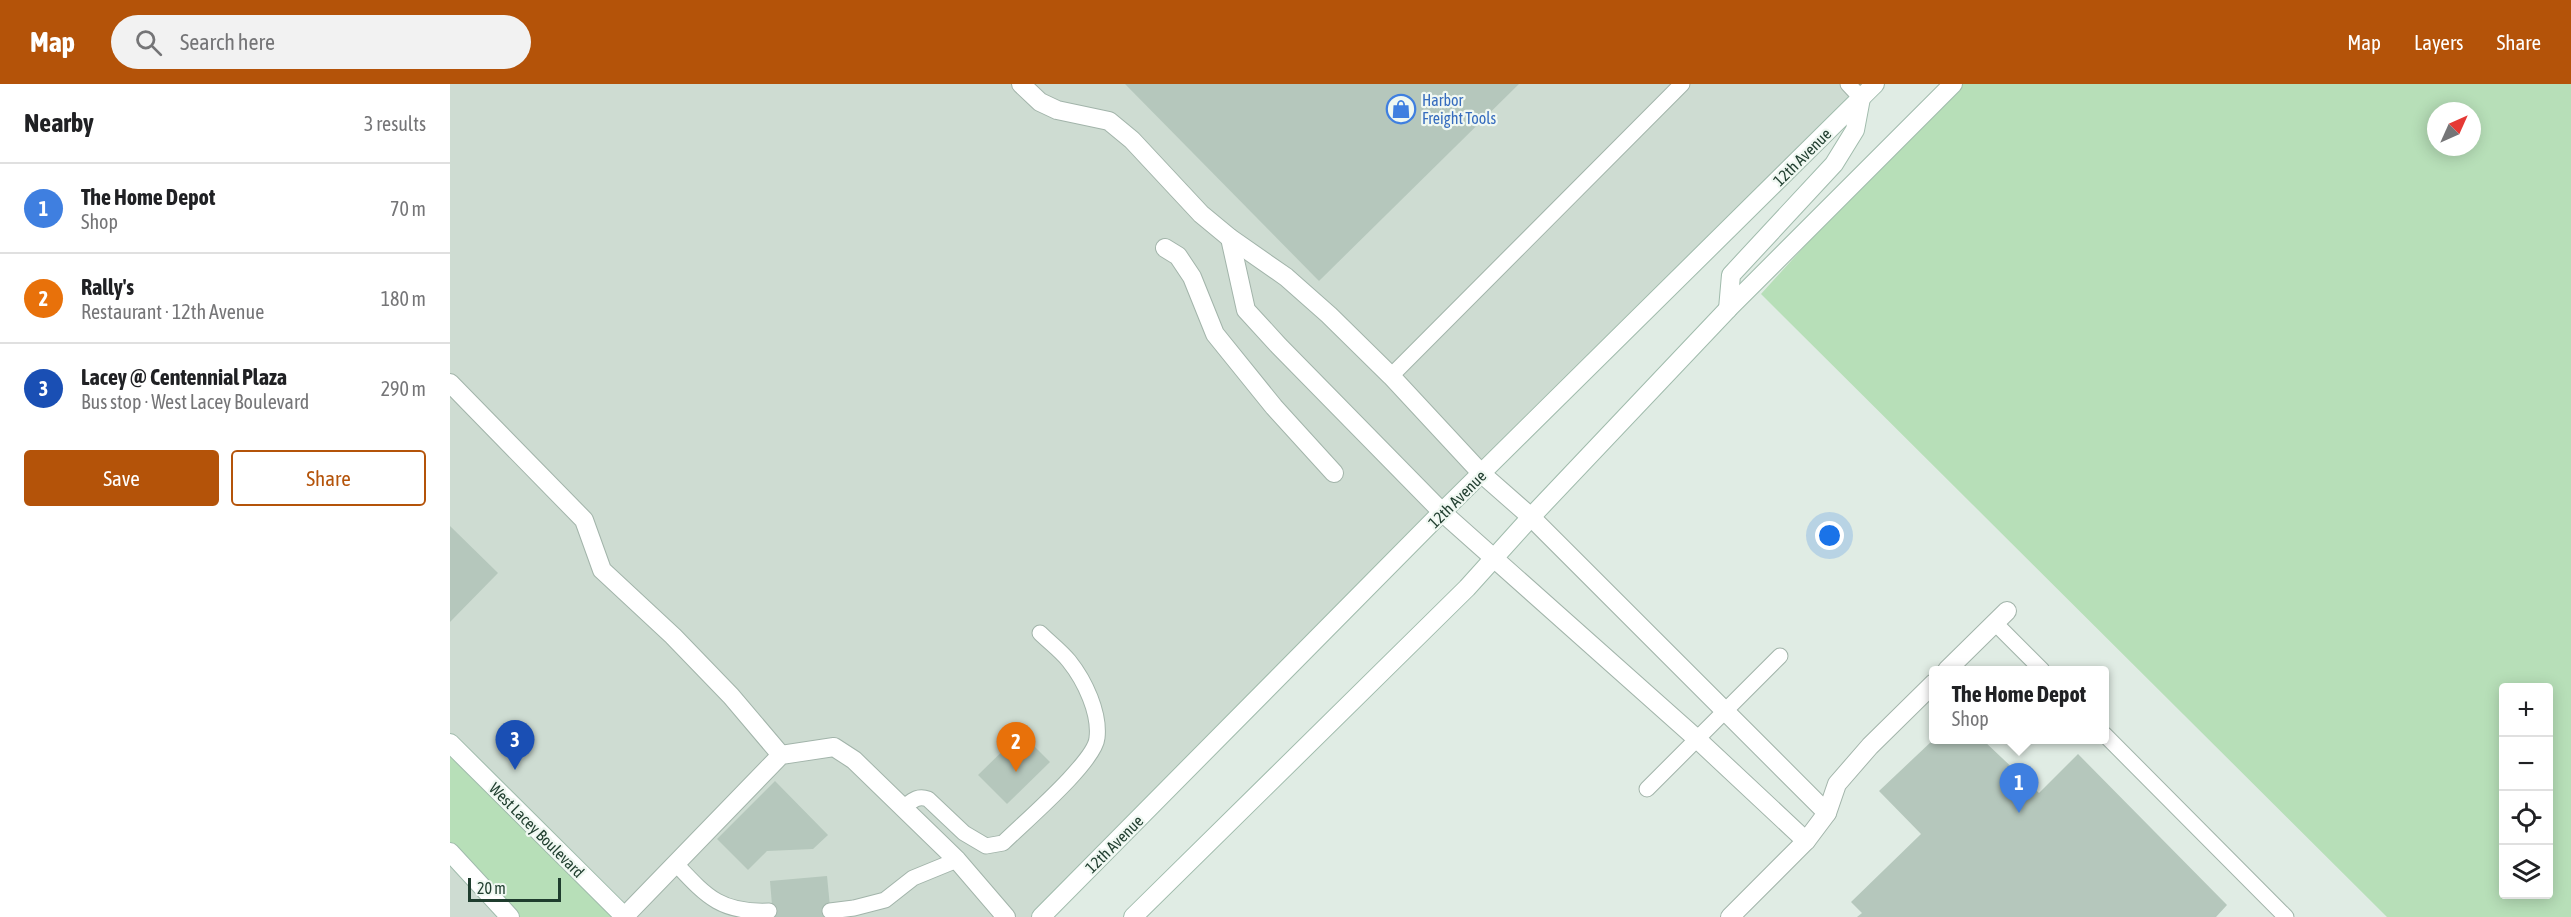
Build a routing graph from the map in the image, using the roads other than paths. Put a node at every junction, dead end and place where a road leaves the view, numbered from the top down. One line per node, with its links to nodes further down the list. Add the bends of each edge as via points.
1 (1021, 84): 7 (street, via 1040,102 1057,110 1109,121)
2 (1682, 84): 10 (lane)
3 (1848, 84): 6 (lane)
4 (1875, 84): 6 (street, 12th Avenue)
5 (1953, 84): 9 (street)
6 (1861, 98): 9 (street, via 1855,130 1834,164 1731,275); 13 (street, 12th Avenue)
7 (1230, 238): 10 (street, via 1286,276); 14 (street, via 1246,310)
8 (1165, 248): 12 (street, via 1178,256 1192,277 1215,334)
9 (1728, 309): 15 (street)
10 (1391, 376): 13 (street)
11 (450, 383): 27 (street, via 584,520 602,570 723,687)
12 (1334, 474)
13 (1482, 474): 14 (street, 12th Avenue); 15 (street)
14 (1442, 512): 16 (street); 40 (street, 12th Avenue)
15 (1531, 517): 16 (street); 23 (street)
16 (1496, 558): 24 (street); 41 (street)
17 (2001, 617): 20 (street); 21 (lane)
18 (1040, 633): 29 (lane, via 1069,661 1085,687 1096,718 1097,740 1086,761 1003,843 986,846 979,842 928,799 916,798)
19 (1780, 656): 23 (lane)
20 (1951, 666)
21 (2039, 666)
22 (1929, 689): 30 (street, via 1837,784)
23 (1724, 712): 24 (lane); 30 (street)
24 (1697, 739): 28 (lane); 31 (street)
25 (2109, 739): 43 (lane)
26 (452, 748): 38 (street, West Lacey Boulevard)
27 (781, 755): 29 (street, via 834,747 854,760); 34 (street)
28 (1647, 789)
29 (903, 808): 33 (street)
30 (1827, 813): 31 (street)
31 (1806, 841): 42 (street)
32 (450, 852): 37 (street)
33 (957, 860): 36 (lane, via 914,878 885,900); 39 (street)
34 (676, 864): 35 (lane, via 699,888 727,907 745,912); 38 (street)
35 (769, 911)
36 (830, 911)
37 (510, 917)
38 (624, 917)
39 (1006, 917)
40 (1041, 917)
41 (1133, 917)
42 (1730, 917)
43 (2286, 917)

